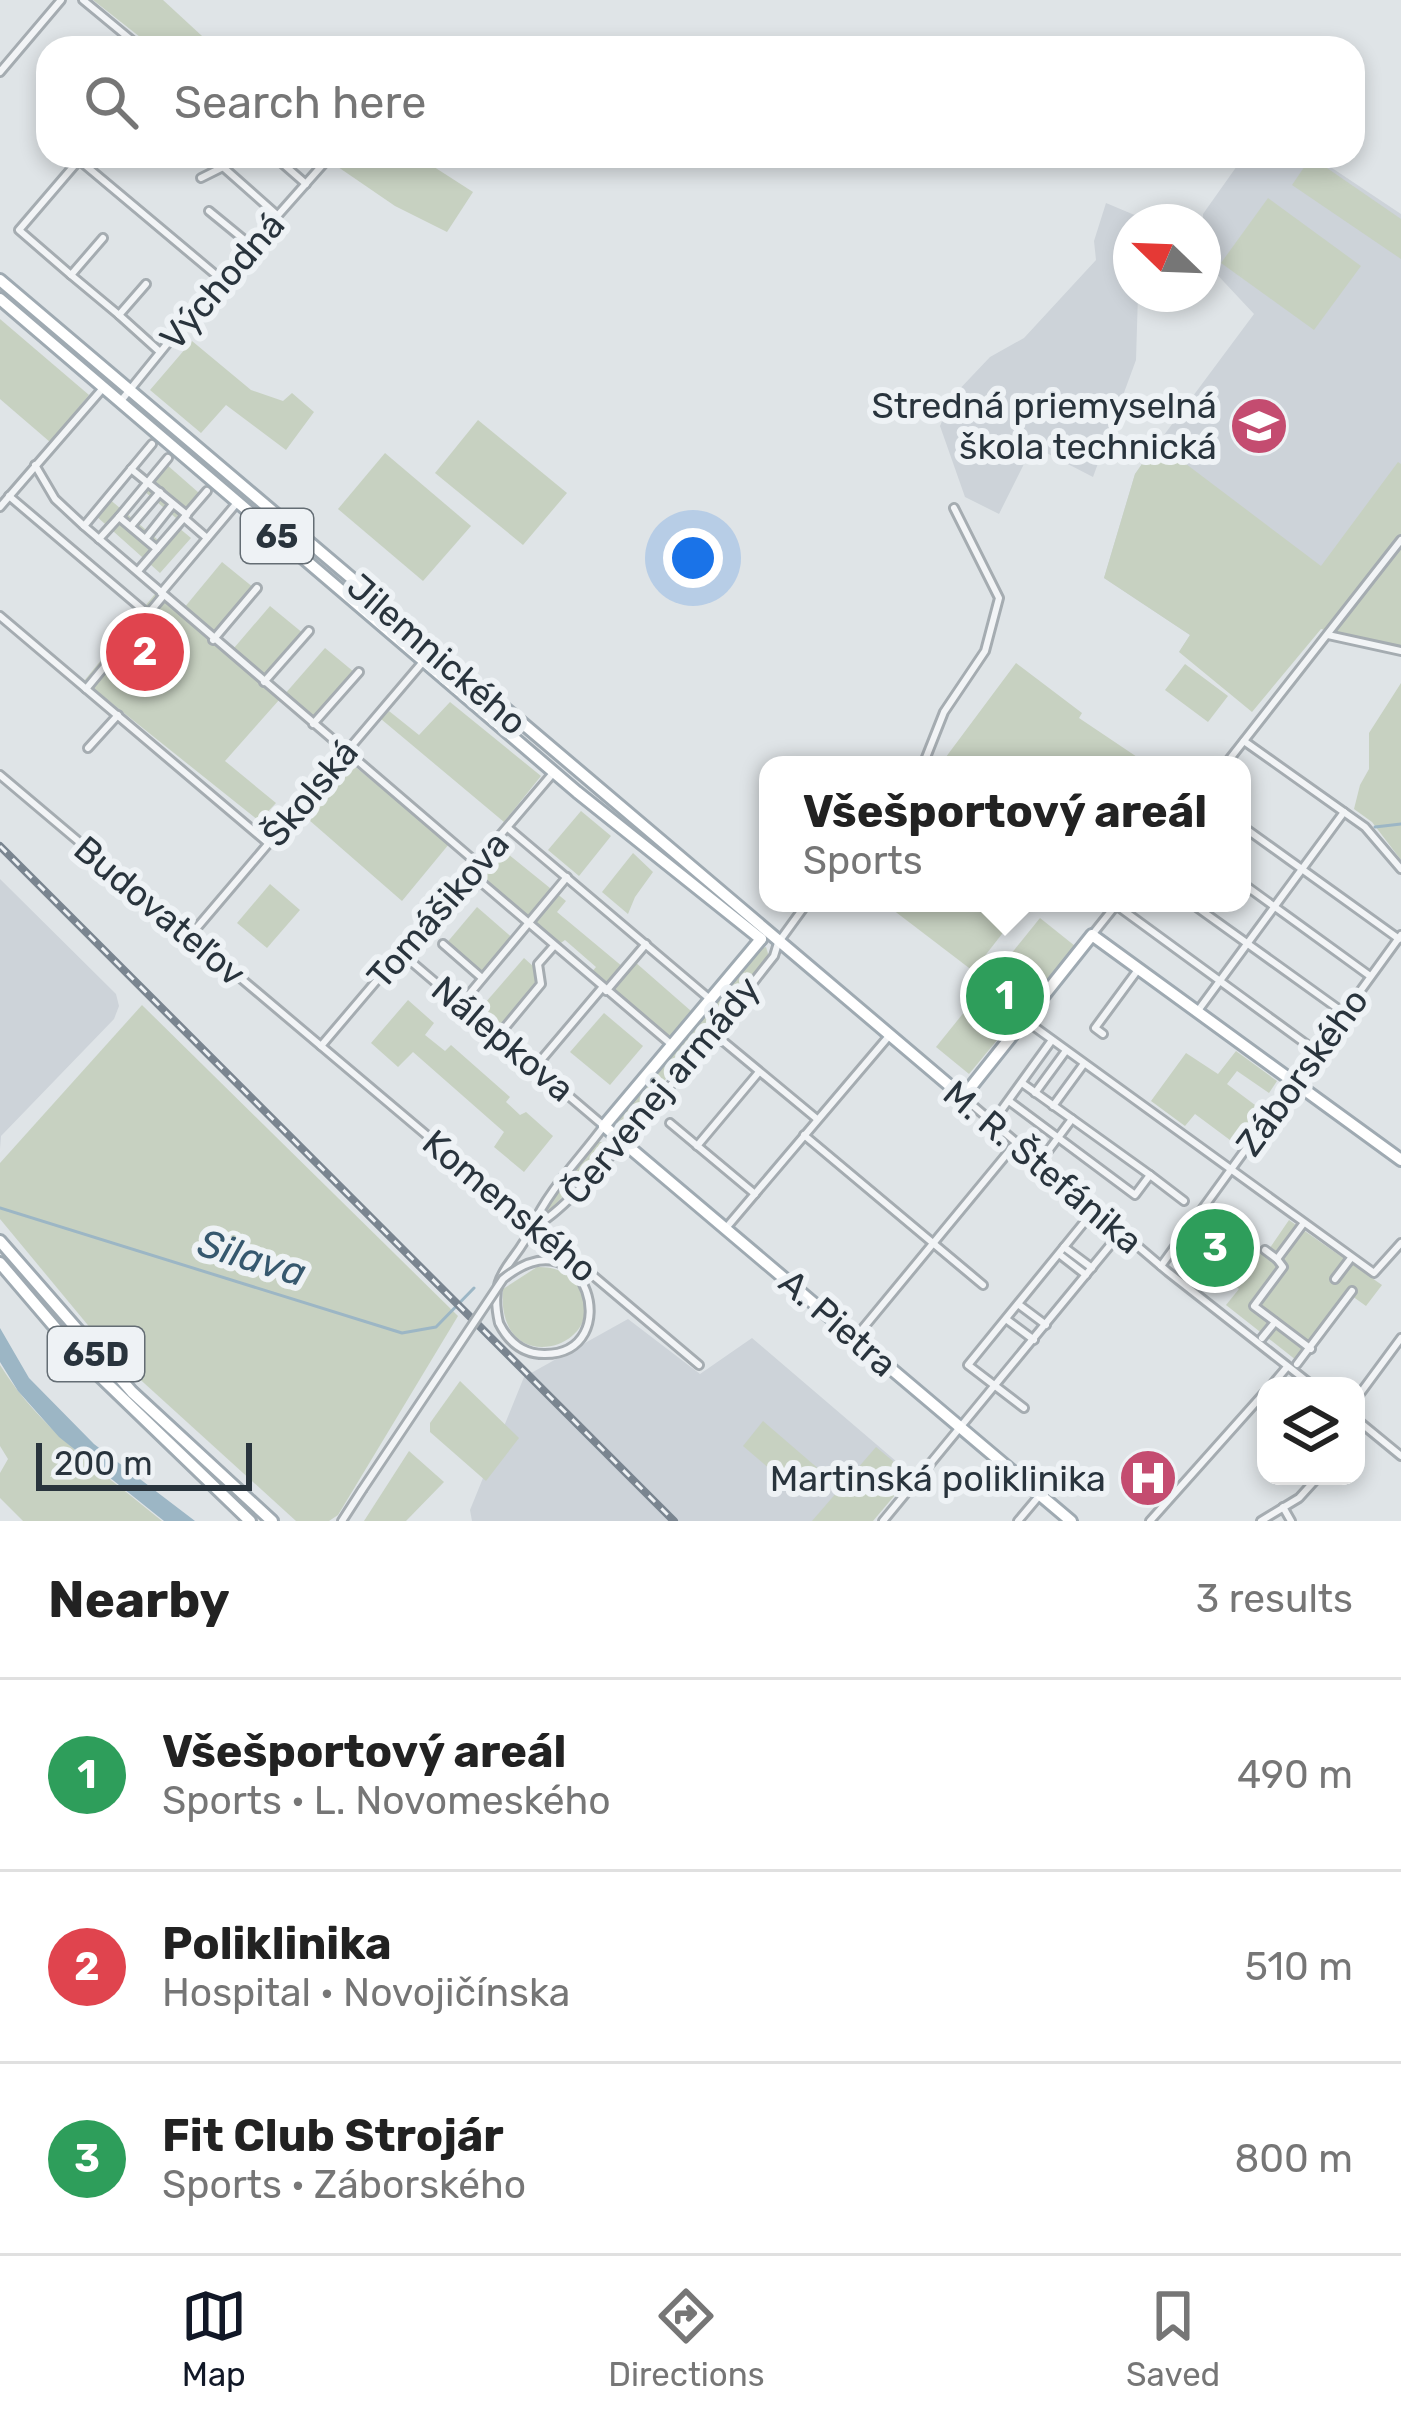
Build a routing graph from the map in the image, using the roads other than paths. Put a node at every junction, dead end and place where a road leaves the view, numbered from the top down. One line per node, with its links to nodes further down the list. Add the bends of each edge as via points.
1 (61, 0): 4 (street)
2 (82, 0): 3 (street)
3 (126, 36)
4 (0, 72)
5 (73, 168): 17 (street, via 19,230)
6 (89, 168): 19 (street)
7 (221, 168): 11 (street)
8 (224, 168): 14 (street)
9 (288, 168): 12 (street)
10 (320, 168): 12 (street, Východná)
11 (201, 178)
12 (306, 184): 14 (street, Východná)
13 (208, 211): 16 (street)
14 (279, 216): 16 (street, Východná)
15 (103, 238): 17 (street)
16 (253, 247): 19 (street, Východná)
17 (71, 275): 22 (street)
18 (0, 280): 24 (main road, Jilemnického / 65)
19 (222, 280): 23 (street, Východná)
20 (146, 284): 22 (street)
21 (0, 299): 25 (main road, Jilemnického / 65)
22 (119, 315): 23 (street)
23 (160, 352): 26 (street, Východná)
24 (114, 377): 25 (street); 26 (main road, Jilemnického / 65)
25 (104, 387): 26 (main road, Jilemnického / 65); 29 (street)
26 (125, 396): 36 (main road, Jilemnického / 65); 58 (main road, Jilemnického / 65)
27 (152, 444): 30 (street)
28 (168, 458): 31 (street)
29 (35, 465): 35 (street); 43 (street)
30 (131, 470): 31 (street); 34 (street)
31 (147, 482): 33 (street); 39 (street)
32 (207, 490): 41 (street)
33 (160, 492): 37 (street); 44 (street)
34 (110, 495): 39 (street); 43 (street)
35 (9, 496): 38 (street); 53 (street)
36 (238, 502): 48 (street); 60 (main road, Jilemnického / 65)
37 (173, 504): 41 (street); 46 (street)
38 (0, 507)
39 (125, 508): 42 (street)
40 (954, 508): 69 (street, via 999,598 985,651 944,712)
41 (185, 516): 48 (street); 49 (street)
42 (119, 517): 44 (street); 45 (street)
43 (84, 526): 45 (street)
44 (131, 527): 46 (street)
45 (100, 539): 50 (street)
46 (145, 539): 49 (street)
47 (1401, 540): 56 (street)
48 (205, 541): 52 (street)
49 (158, 549): 50 (street)
50 (138, 571): 52 (street)
51 (256, 588): 57 (street)
52 (162, 594): 53 (street); 57 (street)
53 (148, 614): 63 (street)
54 (0, 616): 63 (street)
55 (309, 631): 62 (street)
56 (1328, 634): 59 (street); 66 (street)
57 (213, 640): 62 (street)
58 (433, 650): 60 (street, Školská); 73 (main road, Jilemnického / 65)
59 (1401, 651)
60 (423, 661): 68 (street, Školská); 71 (main road, Jilemnického / 65)
61 (358, 673): 65 (street)
62 (264, 682): 65 (street)
63 (86, 689): 64 (street)
64 (118, 715): 67 (street); 78 (street)
65 (312, 725): 68 (street)
66 (1244, 741): 70 (street); 75 (street)
67 (88, 748)
68 (345, 752): 78 (street, Školská); 79 (street)
69 (927, 756)
70 (1232, 756)
71 (554, 772): 74 (main road, Jilemnického / 65); 76 (street, Tomášikova)
72 (0, 775): 92 (street, Budovateľov)
73 (602, 794): 74 (street); 95 (main road, Jilemnického / 65)
74 (592, 805): 94 (main road, Jilemnického / 65)
75 (1344, 812): 80 (street); 81 (street)
76 (508, 828): 79 (street, Tomášikova); 83 (street)
77 (1251, 832): 80 (street)
78 (268, 843): 92 (street, Školská)
79 (477, 863): 82 (street, Tomášikova)
80 (1302, 869): 85 (street); 93 (street)
81 (1401, 869)
82 (469, 872): 90 (street); 100 (street, Tomášikova)
83 (567, 877): 90 (street); 97 (street)
84 (1251, 890): 85 (street)
85 (1275, 907): 98 (street); 102 (street)
86 (800, 912): 95 (street, Červenej armády)
87 (1111, 912): 91 (street)
88 (1128, 912): 104 (street)
89 (1203, 912): 98 (street)
90 (528, 923): 99 (street); 103 (street)
91 (1092, 935): 101 (main road); 110 (main road)
92 (189, 937): 117 (street, Budovateľov)
93 (1400, 937): 102 (street, Záborského)
94 (761, 939): 95 (main road); 106 (main road, Červenej armády)
95 (778, 943): 111 (street, Červenej armády); 114 (main road, M. R. Štefánika / 65)
96 (443, 944): 103 (street)
97 (646, 944): 105 (street); 106 (street)
98 (1247, 944): 104 (street); 109 (street)
99 (554, 946): 105 (street); 113 (street, via 538,964 541,984)
100 (400, 952): 107 (street, Nálepkova); 117 (street, Tomášikova)
101 (1138, 969): 108 (main road); 112 (street, via 1095,1028)
102 (1371, 976): 109 (street, Záborského)
103 (482, 978): 107 (street)
104 (1220, 981): 108 (street); 119 (street)
105 (604, 989): 116 (street); 121 (street)
106 (711, 1000): 116 (main road, Červenej armády)
107 (460, 1004): 113 (street, Nálepkova)
108 (1197, 1012): 123 (main road)
109 (1344, 1014): 119 (street, Záborského)
110 (1025, 1020): 115 (street); 126 (main road)
111 (712, 1032): 122 (street); 136 (street, Červenej armády)
112 (1103, 1034)
113 (498, 1036): 121 (street, Nálepkova)
114 (889, 1036): 126 (main road, M. R. Štefánika / 65); 129 (street)
115 (1052, 1040): 118 (street); 124 (street)
116 (673, 1045): 133 (main road, Červenej armády)
117 (321, 1046): 147 (street, Komenského)
118 (1066, 1051): 120 (street); 125 (street)
119 (1317, 1052): 123 (street, Záborského)
120 (1084, 1064): 128 (street); 141 (street)
121 (536, 1066): 133 (street, Nálepkova)
122 (759, 1072): 129 (street); 138 (street)
123 (1294, 1082): 139 (main road); 141 (street, Záborského)
124 (1022, 1084): 125 (street); 127 (street)
125 (1036, 1093): 128 (street)
126 (963, 1097): 132 (street, M. R. Štefánika)
127 (1009, 1101): 132 (street); 135 (street)
128 (1053, 1106): 130 (street)
129 (817, 1119): 134 (street)
130 (1072, 1119): 135 (street); 142 (street)
131 (670, 1123): 138 (street)
132 (992, 1123): 137 (street, M. R. Štefánika)
133 (604, 1126): 136 (main road, A. Pietra); 147 (street, Červenej armády, via 551,1190)
134 (804, 1135): 143 (street); 152 (street)
135 (1057, 1138): 140 (street); 142 (street, via 1135,1195)
136 (622, 1141): 147 (street, Červenej armády, via 566,1205); 148 (main road, A. Pietra)
137 (1016, 1143): 140 (street, M. R. Štefánika); 152 (street)
138 (697, 1146): 143 (street)
139 (1401, 1160)
140 (1039, 1163): 145 (street, M. R. Štefánika)
141 (1231, 1171): 146 (street); 158 (street, Záborského)
142 (1150, 1175): 144 (street)
143 (755, 1195): 148 (street)
144 (1184, 1201)
145 (1095, 1209): 149 (street, M. R. Štefánika); 153 (street)
146 (1304, 1224): 155 (street); 156 (street)
147 (533, 1226): 173 (street, Komenského); 189 (street, Červenej armády, bridge, via 501,1274 496,1299 499,1323 520,1347 540,1354 571,1346 584,1332 589,1295 576,1273 554,1262 530,1263 503,1280 362,1490)
148 (726, 1228): 167 (main road, A. Pietra)
149 (1121, 1232): 158 (street, M. R. Štefánika); 159 (street)
150 (0, 1241): 188 (main road, 65D, via 132,1392)
151 (1401, 1243): 155 (street, via 1378,1272)
152 (932, 1244): 161 (street); 167 (street)
153 (1061, 1250): 159 (street); 163 (street)
154 (1265, 1250): 156 (street)
155 (1351, 1258): 160 (street)
156 (1277, 1259): 165 (street, via 1283,1267 1254,1306)
157 (0, 1264): 187 (main road, 65D, via 125,1403)
158 (1161, 1266): 174 (street, M. R. Štefánika)
159 (1089, 1272): 166 (street)
160 (1335, 1279)
161 (983, 1285)
162 (1352, 1291): 171 (street)
163 (1018, 1304): 164 (street); 166 (street)
164 (1006, 1318): 170 (street); 178 (street, via 968,1365)
165 (1275, 1322): 168 (street); 171 (street)
166 (1046, 1325): 170 (street)
167 (855, 1338): 182 (main road, A. Pietra)
168 (1262, 1338)
169 (1401, 1338): 177 (street)
170 (1034, 1340): 178 (street)
171 (1311, 1349): 172 (street)
172 (1297, 1364)
173 (698, 1365)
174 (1287, 1367): 175 (street); 176 (street, M. R. Štefánika)
175 (1278, 1377)
176 (1301, 1377)
177 (1365, 1387)
178 (996, 1388): 180 (street); 182 (street)
179 (1257, 1401): 193 (street)
180 (1024, 1408)
181 (1365, 1426): 183 (street)
182 (962, 1429): 185 (main road, A. Pietra); 190 (street)
183 (1401, 1456)
184 (1311, 1485): 186 (street)
185 (1040, 1495): 191 (street); 192 (main road, A. Pietra)
186 (1282, 1508): 194 (street); 195 (street)
187 (250, 1521)
188 (272, 1521)
189 (342, 1521)
190 (883, 1521)
191 (1018, 1521)
192 (1071, 1521)
193 (1150, 1521)
194 (1261, 1521)
195 (1292, 1521)

